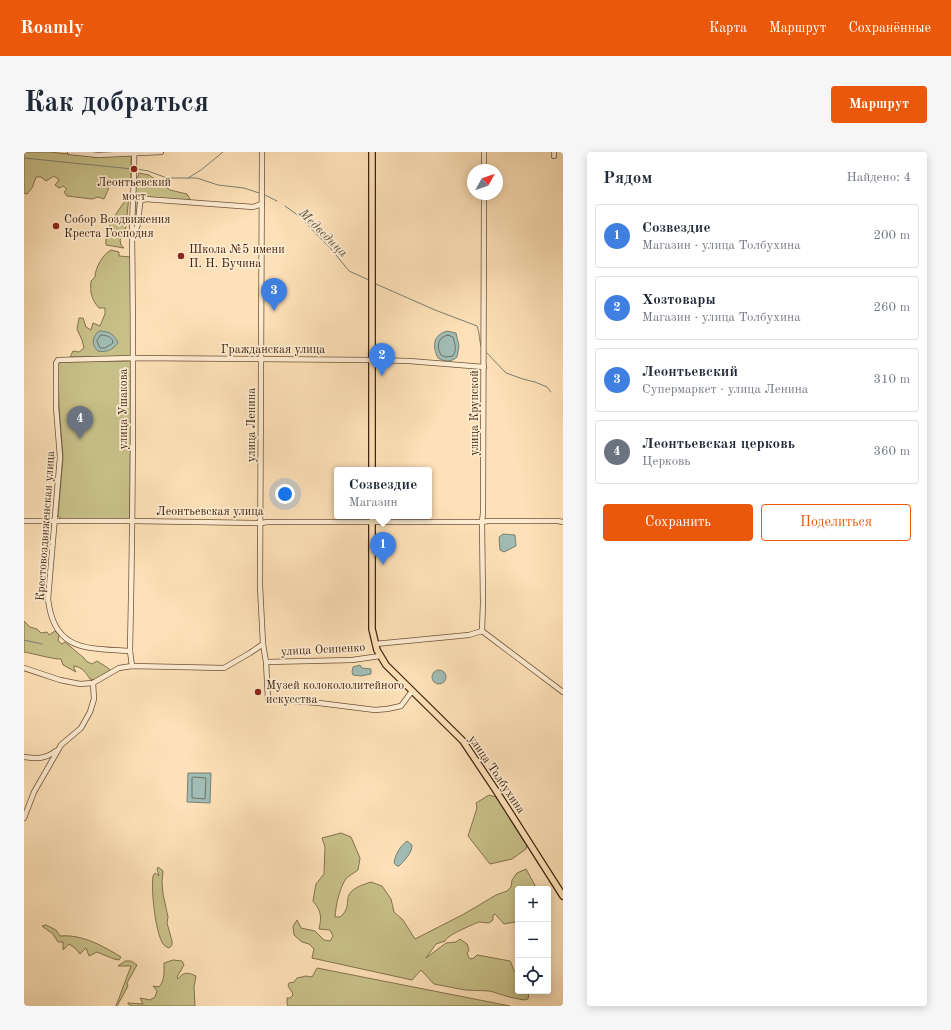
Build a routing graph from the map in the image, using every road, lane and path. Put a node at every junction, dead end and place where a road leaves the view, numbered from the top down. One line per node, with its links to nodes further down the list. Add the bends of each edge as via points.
1 (70, 152): 6 (street, via 98,155)
2 (161, 152): 6 (street)
3 (262, 152): 9 (street, улица Ленина)
4 (372, 152): 14 (main road)
5 (484, 152): 7 (street)
6 (134, 153): 10 (street, улица Ушакова)
7 (484, 164)
8 (484, 200): 15 (street, улица Крупской)
9 (262, 204): 10 (street, via 253,207 145,198 140,203 138,224 135,232); 13 (street, улица Ленина)
10 (132, 232): 11 (street, улица Ушакова)
11 (133, 358): 12 (street, Гражданская улица); 13 (street, Гражданская улица); 19 (street, улица Ушакова)
12 (61, 359): 18 (street, Крестовоздвиженская улица, via 56,361 60,457)
13 (262, 360): 14 (street, Гражданская улица); 23 (street, улица Ленина)
14 (372, 360): 15 (street, Гражданская улица); 16 (main road)
15 (484, 367): 21 (street, улица Крупской)
16 (372, 467)
17 (372, 519): 21 (street, Леонтьевская улица); 23 (street, Леонтьевская улица); 26 (main road, улица Толбухина, via 372,629)
18 (55, 521): 19 (street, Леонтьевская улица); 20 (street, Леонтьевская улица); 27 (street, Крестовоздвиженская улица, via 48,599 55,625 64,637 77,645)
19 (132, 521): 23 (street, Леонтьевская улица); 27 (street, улица Ушакова)
20 (24, 522)
21 (482, 522): 22 (street, Леонтьевская улица); 24 (street, улица Крупской)
22 (563, 522)
23 (261, 523): 25 (street, улица Ленина, via 260,586)
24 (482, 631): 26 (street, улица Осипенко, via 469,635); 34 (street)
25 (263, 644): 29 (street, улица Ленина); 30 (street, улица Осипенко, via 224,668)
26 (375, 644): 28 (main road, улица Толбухина)
27 (130, 651): 30 (street, улица Ушакова)
28 (380, 656): 29 (street, улица Осипенко, via 352,660); 33 (main road, улица Толбухина)
29 (266, 662): 33 (street, улица Ленина, via 268,699 383,710 401,706)
30 (132, 666): 32 (street, улица Осипенко, via 119,668)
31 (24, 668): 32 (street, via 66,682)
32 (93, 683): 35 (street, via 94,699 90,712 78,731)
33 (412, 691): 38 (main road, улица Толбухина, via 463,741)
34 (563, 692)
35 (58, 750): 36 (street, via 46,758); 37 (street, via 34,792)
36 (24, 757)
37 (24, 818)
38 (563, 896)

